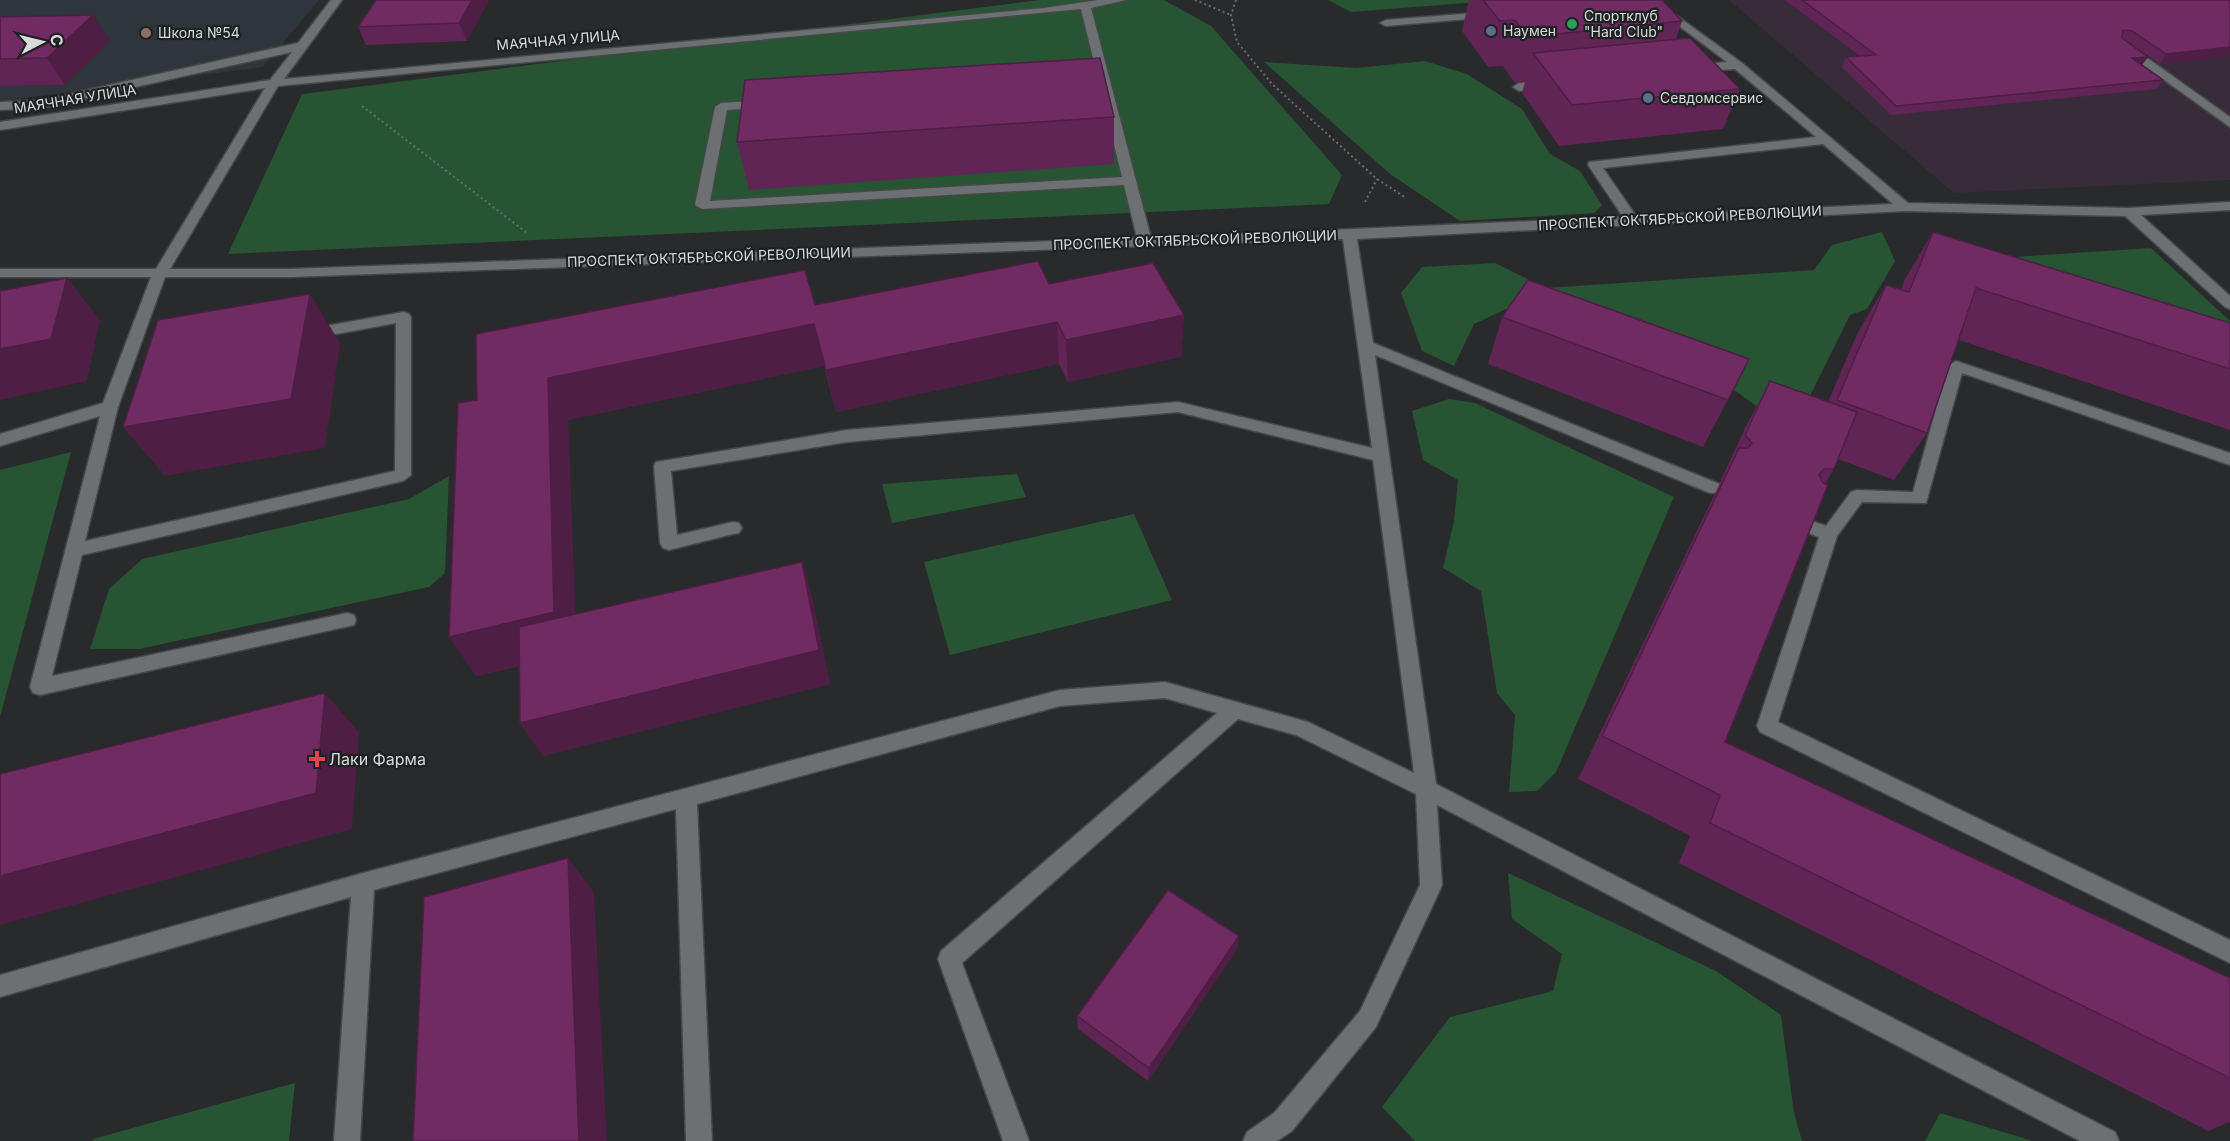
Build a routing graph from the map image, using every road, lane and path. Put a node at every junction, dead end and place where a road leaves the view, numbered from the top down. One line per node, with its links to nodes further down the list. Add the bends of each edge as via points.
1 (337, 0): 11 (street)
2 (1121, 0): 6 (street, МАЯЧНАЯ УЛИЦА)
3 (1195, 0): 8 (path)
4 (1236, 0): 8 (path)
5 (1654, 2): 12 (street)
6 (1085, 5): 15 (street, МАЯЧНАЯ УЛИЦА); 23 (street, via 1101,85)
7 (1503, 14): 9 (street)
8 (1231, 15): 28 (path, via 1237,42 1272,84 1377,178)
9 (1386, 23)
10 (2121, 44): 20 (street)
11 (302, 46): 15 (street); 19 (street, via 42,104)
12 (1738, 65): 13 (street); 22 (street)
13 (1680, 70)
14 (1565, 82): 16 (street)
15 (274, 83): 21 (street, МАЯЧНАЯ УЛИЦА); 33 (street)
16 (1519, 87)
17 (780, 103): 23 (street, via 721,107 702,205)
18 (360, 105): 31 (path)
19 (0, 106)
20 (2230, 123)
21 (0, 126)
22 (1827, 140): 25 (street); 27 (street, via 1594,165)
23 (1130, 181): 30 (street)
24 (2230, 206): 26 (street, ПРОСПЕКТ ОКТЯБРЬСКОЙ РЕВОЛЮЦИИ)
25 (1905, 207): 26 (street, ПРОСПЕКТ ОКТЯБРЬСКОЙ РЕВОЛЮЦИИ); 27 (street, ПРОСПЕКТ ОКТЯБРЬСКОЙ РЕВОЛЮЦИИ)
26 (2128, 212): 34 (street)
27 (1632, 220): 28 (street, ПРОСПЕКТ ОКТЯБРЬСКОЙ РЕВОЛЮЦИИ)
28 (1451, 229): 29 (street, ПРОСПЕКТ ОКТЯБРЬСКОЙ РЕВОЛЮЦИИ)
29 (1349, 235): 30 (street, ПРОСПЕКТ ОКТЯБРЬСКОЙ РЕВОЛЮЦИИ); 36 (street)
30 (1145, 242): 31 (street, ПРОСПЕКТ ОКТЯБРЬСКОЙ РЕВОЛЮЦИИ)
31 (564, 261): 33 (street, ПРОСПЕКТ ОКТЯБРЬСКОЙ РЕВОЛЮЦИИ)
32 (0, 273): 33 (street, ПРОСПЕКТ ОКТЯБРЬСКОЙ РЕВОЛЮЦИИ)
33 (159, 275): 38 (street)
34 (2230, 303)
35 (288, 338): 47 (street, via 404,317 403,475)
36 (1368, 347): 41 (street); 43 (street)
37 (148, 363): 38 (street)
38 (125, 367): 39 (street)
39 (110, 407): 40 (street); 47 (street)
40 (0, 440)
41 (1379, 456): 45 (street, via 1178,407 847,436 662,466 669,543); 50 (street)
42 (2230, 459): 46 (street, via 1956,366 1920,499 1857,496)
43 (1716, 489)
44 (1801, 523): 46 (street)
45 (733, 528)
46 (1829, 534): 53 (street, via 1767,726)
47 (74, 550): 48 (street, via 40,687)
48 (347, 620)
49 (1234, 710): 50 (street, via 1301,728); 51 (street, via 1165,690 1060,698); 57 (street, via 949,959)
50 (1426, 789): 58 (street, via 1431,885 1368,1019 1283,1122); 59 (street)
51 (686, 796): 52 (street); 56 (street)
52 (363, 883): 54 (street); 55 (street)
53 (2230, 952)
54 (0, 986)
55 (348, 1141)
56 (699, 1141)
57 (1016, 1141)
58 (1256, 1141)
59 (2106, 1141)

